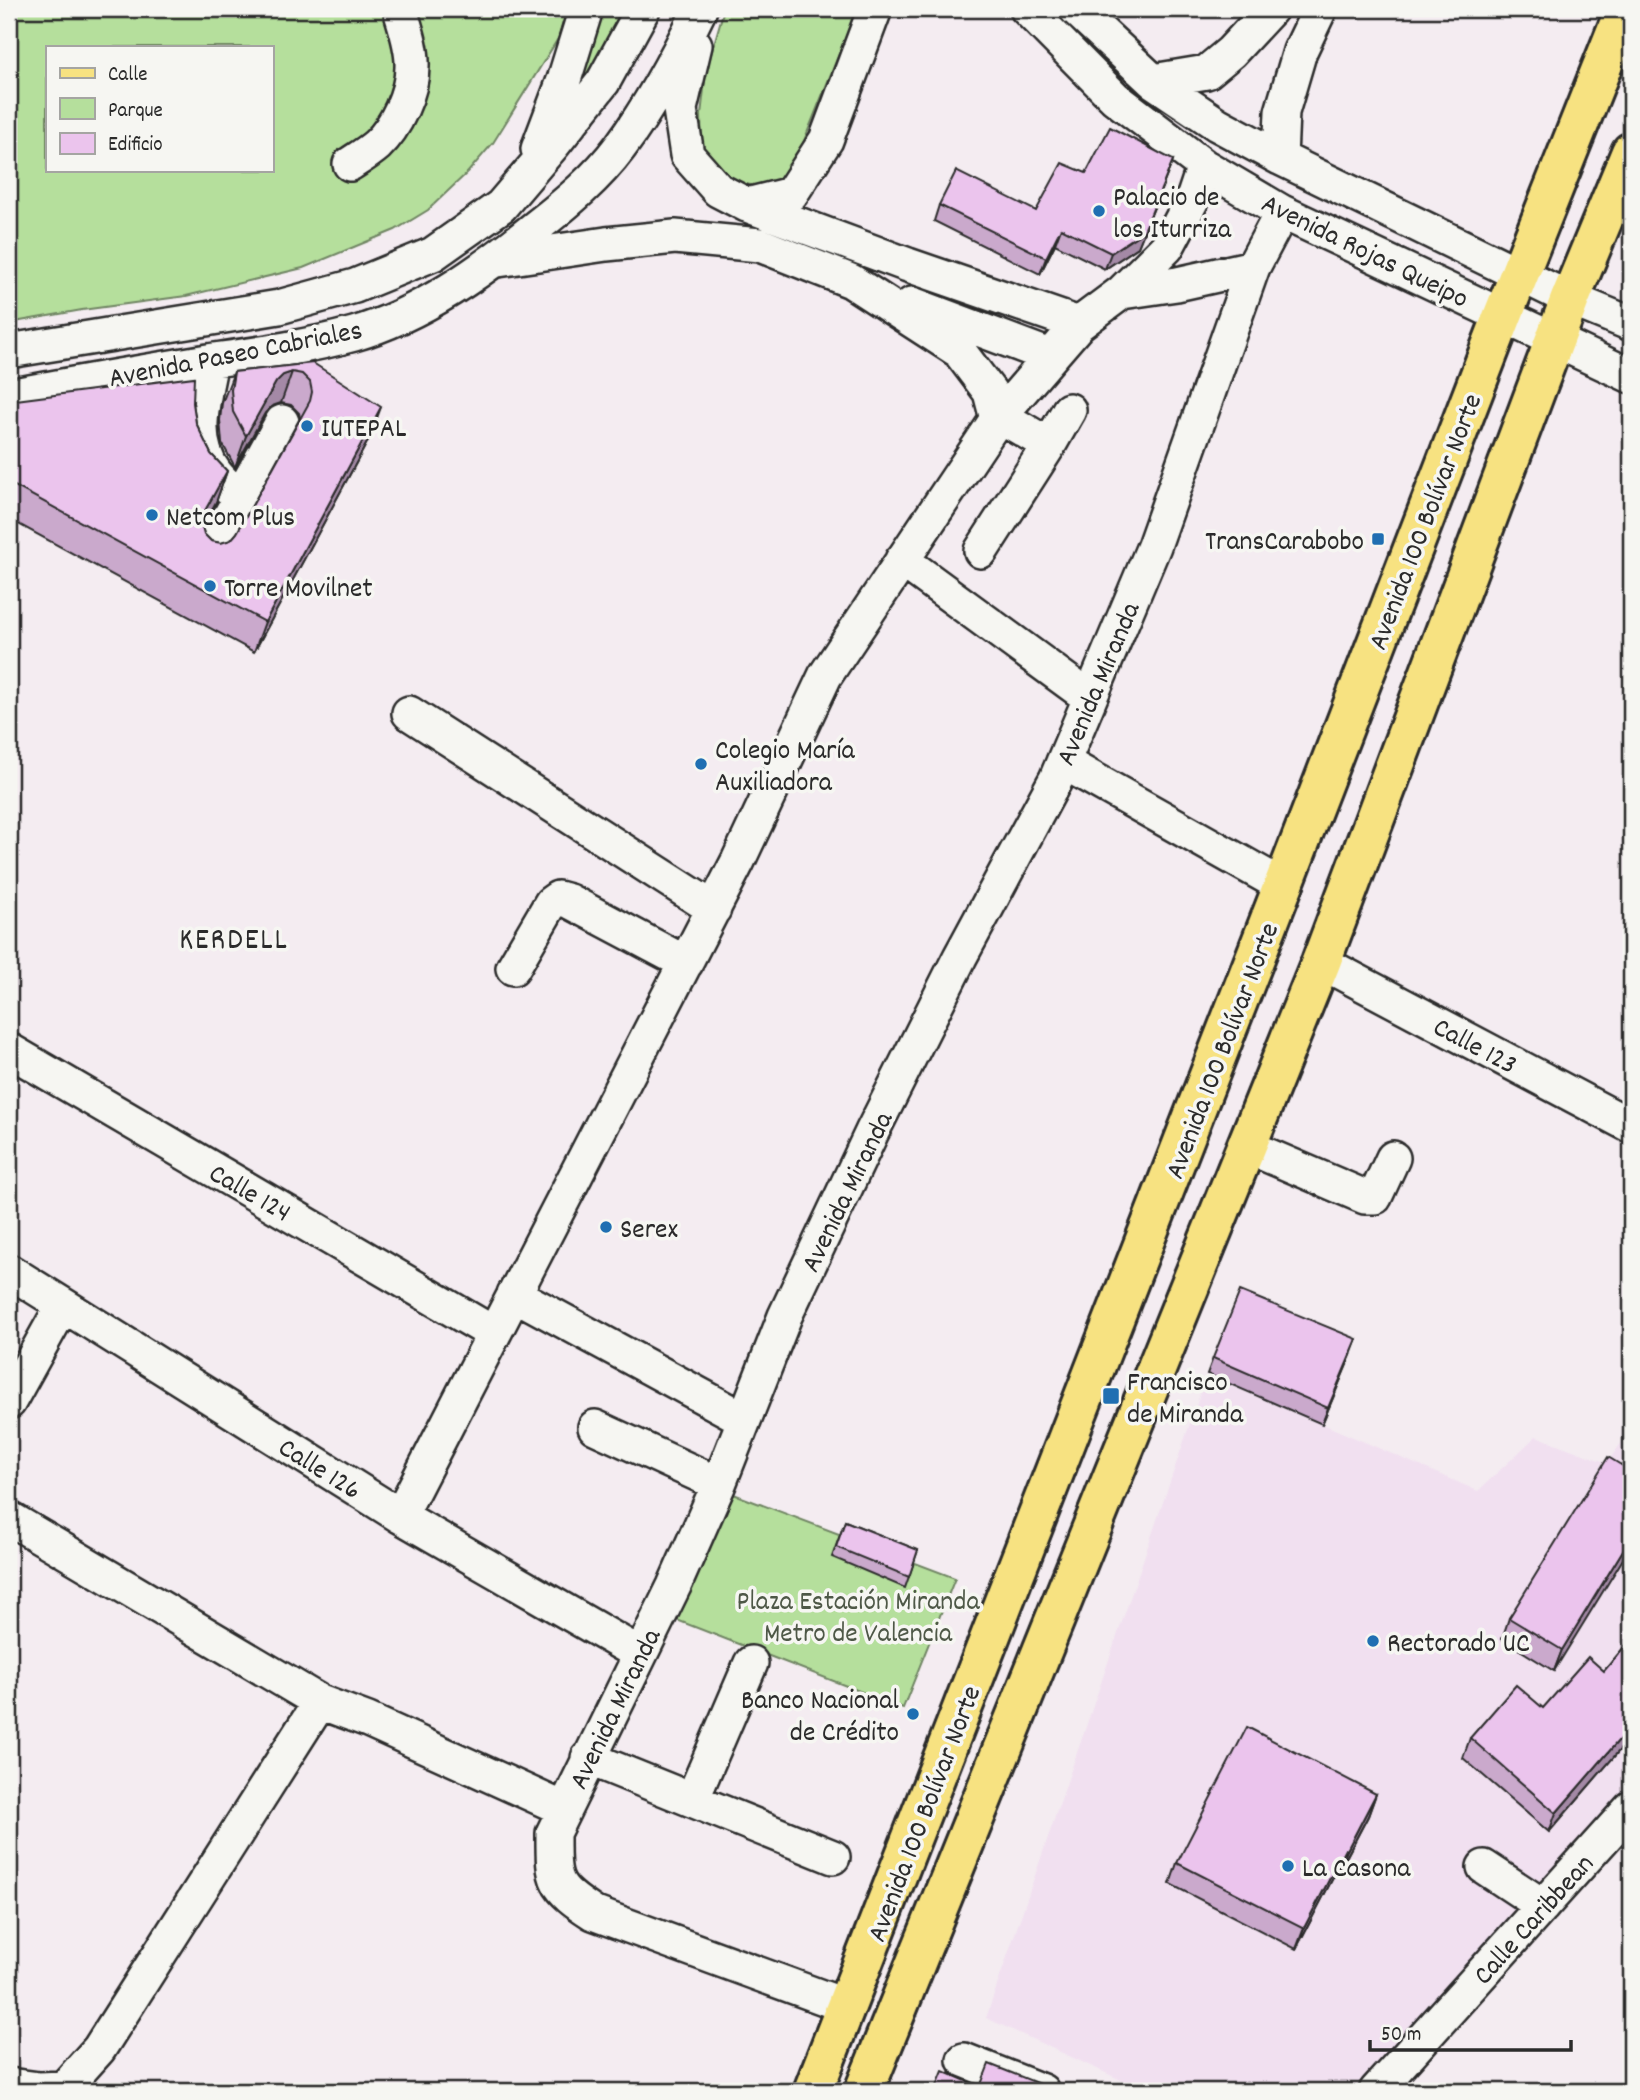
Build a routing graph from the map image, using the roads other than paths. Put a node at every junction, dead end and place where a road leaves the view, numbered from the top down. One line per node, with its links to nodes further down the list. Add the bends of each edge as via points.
1 (400, 9): 14 (street, via 412,67 408,91 396,120 378,144)
2 (586, 9): 16 (street)
3 (643, 9): 16 (street, Avenida Paseo Cabriales, via 603,82)
4 (701, 9): 17 (street, via 680,109 687,155 718,190); 19 (street, Avenida Paseo Cabriales, via 620,148 581,191)
5 (875, 9): 17 (street, via 826,140 791,194)
6 (1027, 9): 15 (street, Avenida Rojas Queipo, via 1115,98)
7 (1076, 9): 11 (street, Avenida Rojas Queipo)
8 (1271, 9): 11 (street, via 1207,72)
9 (1320, 9): 13 (street, via 1300,51 1282,112)
10 (1625, 9): 21 (main road, Avenida 100 Bolívar Norte)
11 (1153, 81): 13 (street, Avenida Rojas Queipo, via 1217,124)
12 (1631, 152): 24 (main road, Avenida 100 Bolívar Norte)
13 (1280, 158): 21 (street, Avenida Rojas Queipo)
14 (351, 164)
15 (1204, 166): 18 (street, Avenida Rojas Queipo); 23 (street, via 1167,247)
16 (529, 172): 29 (street, Avenida Paseo Cabriales, via 501,206 433,254 355,286 279,307)
17 (747, 205): 26 (street)
18 (1282, 212): 20 (street, Avenida Miranda); 25 (street, Avenida Rojas Queipo)
19 (496, 260): 22 (street, via 675,237 760,245); 31 (street, Avenida Paseo Cabriales, via 412,310 355,334)
20 (1253, 267): 23 (street); 42 (street, Avenida Miranda, via 1154,546)
21 (1520, 273): 24 (street, Avenida Rojas Queipo); 25 (main road, Avenida 100 Bolívar Norte)
22 (851, 281): 30 (street); 35 (street, via 959,351 990,392)
23 (1122, 292): 26 (street)
24 (1570, 299): 27 (street, Avenida Rojas Queipo); 28 (main road, Avenida 100 Bolívar Norte)
25 (1503, 315): 28 (street, Avenida Rojas Queipo); 45 (main road, Avenida 100 Bolívar Norte)
26 (1079, 324): 30 (street)
27 (1631, 324)
28 (1554, 340): 32 (street, Avenida Rojas Queipo); 47 (main road, Avenida 100 Bolívar Norte)
29 (9, 351)
30 (1050, 356): 35 (street)
31 (211, 361): 33 (street, Avenida Paseo Cabriales); 38 (street, via 199,431 216,474)
32 (1631, 376)
33 (9, 396)
34 (1069, 410): 37 (street)
35 (999, 417): 37 (street); 41 (street)
36 (282, 422): 38 (street)
37 (1049, 445): 39 (street)
38 (240, 498): 40 (street)
39 (981, 551)
40 (209, 554)
41 (902, 561): 42 (street); 46 (street, via 825,676)
42 (1090, 698): 44 (street, Avenida Miranda)
43 (409, 713): 46 (street)
44 (1063, 762): 45 (street); 59 (street, Avenida Miranda, via 872,1132 785,1316)
45 (1283, 887): 74 (main road, Avenida 100 Bolívar Norte)
46 (714, 909): 48 (street)
47 (1321, 962): 51 (street, Calle 123); 52 (main road, Avenida 100 Bolívar Norte)
48 (686, 963): 49 (street, via 558,898); 55 (street)
49 (513, 968)
50 (9, 1050): 57 (street, Calle 124)
51 (1631, 1126)
52 (1246, 1146): 53 (street, via 1365,1198 1375,1197); 78 (main road, Avenida 100 Bolívar Norte)
53 (1393, 1158)
54 (9, 1271): 56 (street, Calle 126)
55 (514, 1294): 57 (street); 59 (street)
56 (63, 1305): 58 (street); 62 (street, Calle 126)
57 (493, 1333): 62 (street)
58 (9, 1402)
59 (744, 1419): 61 (street, Avenida Miranda)
60 (595, 1427): 61 (street)
61 (719, 1484): 64 (street, Avenida Miranda)
62 (400, 1516): 64 (street, Calle 126)
63 (9, 1518): 66 (street)
64 (640, 1654): 67 (street, Avenida Miranda)
65 (751, 1663): 68 (street)
66 (320, 1702): 70 (street); 76 (street, via 99,2049 64,2088)
67 (588, 1758): 68 (street); 70 (street, Avenida Miranda)
68 (692, 1800): 71 (street)
69 (1631, 1808): 73 (street, Calle Caribbean)
70 (564, 1809): 74 (street, Avenida Miranda, via 552,1833 553,1873 566,1896 605,1918)
71 (833, 1857)
72 (1484, 1867): 73 (street)
73 (1543, 1906): 80 (street, Calle Caribbean)
74 (846, 2006): 77 (main road, Avenida 100 Bolívar Norte)
75 (964, 2060): 79 (street)
76 (9, 2085)
77 (813, 2091)
78 (864, 2091)
79 (1042, 2091)
80 (1376, 2091)

